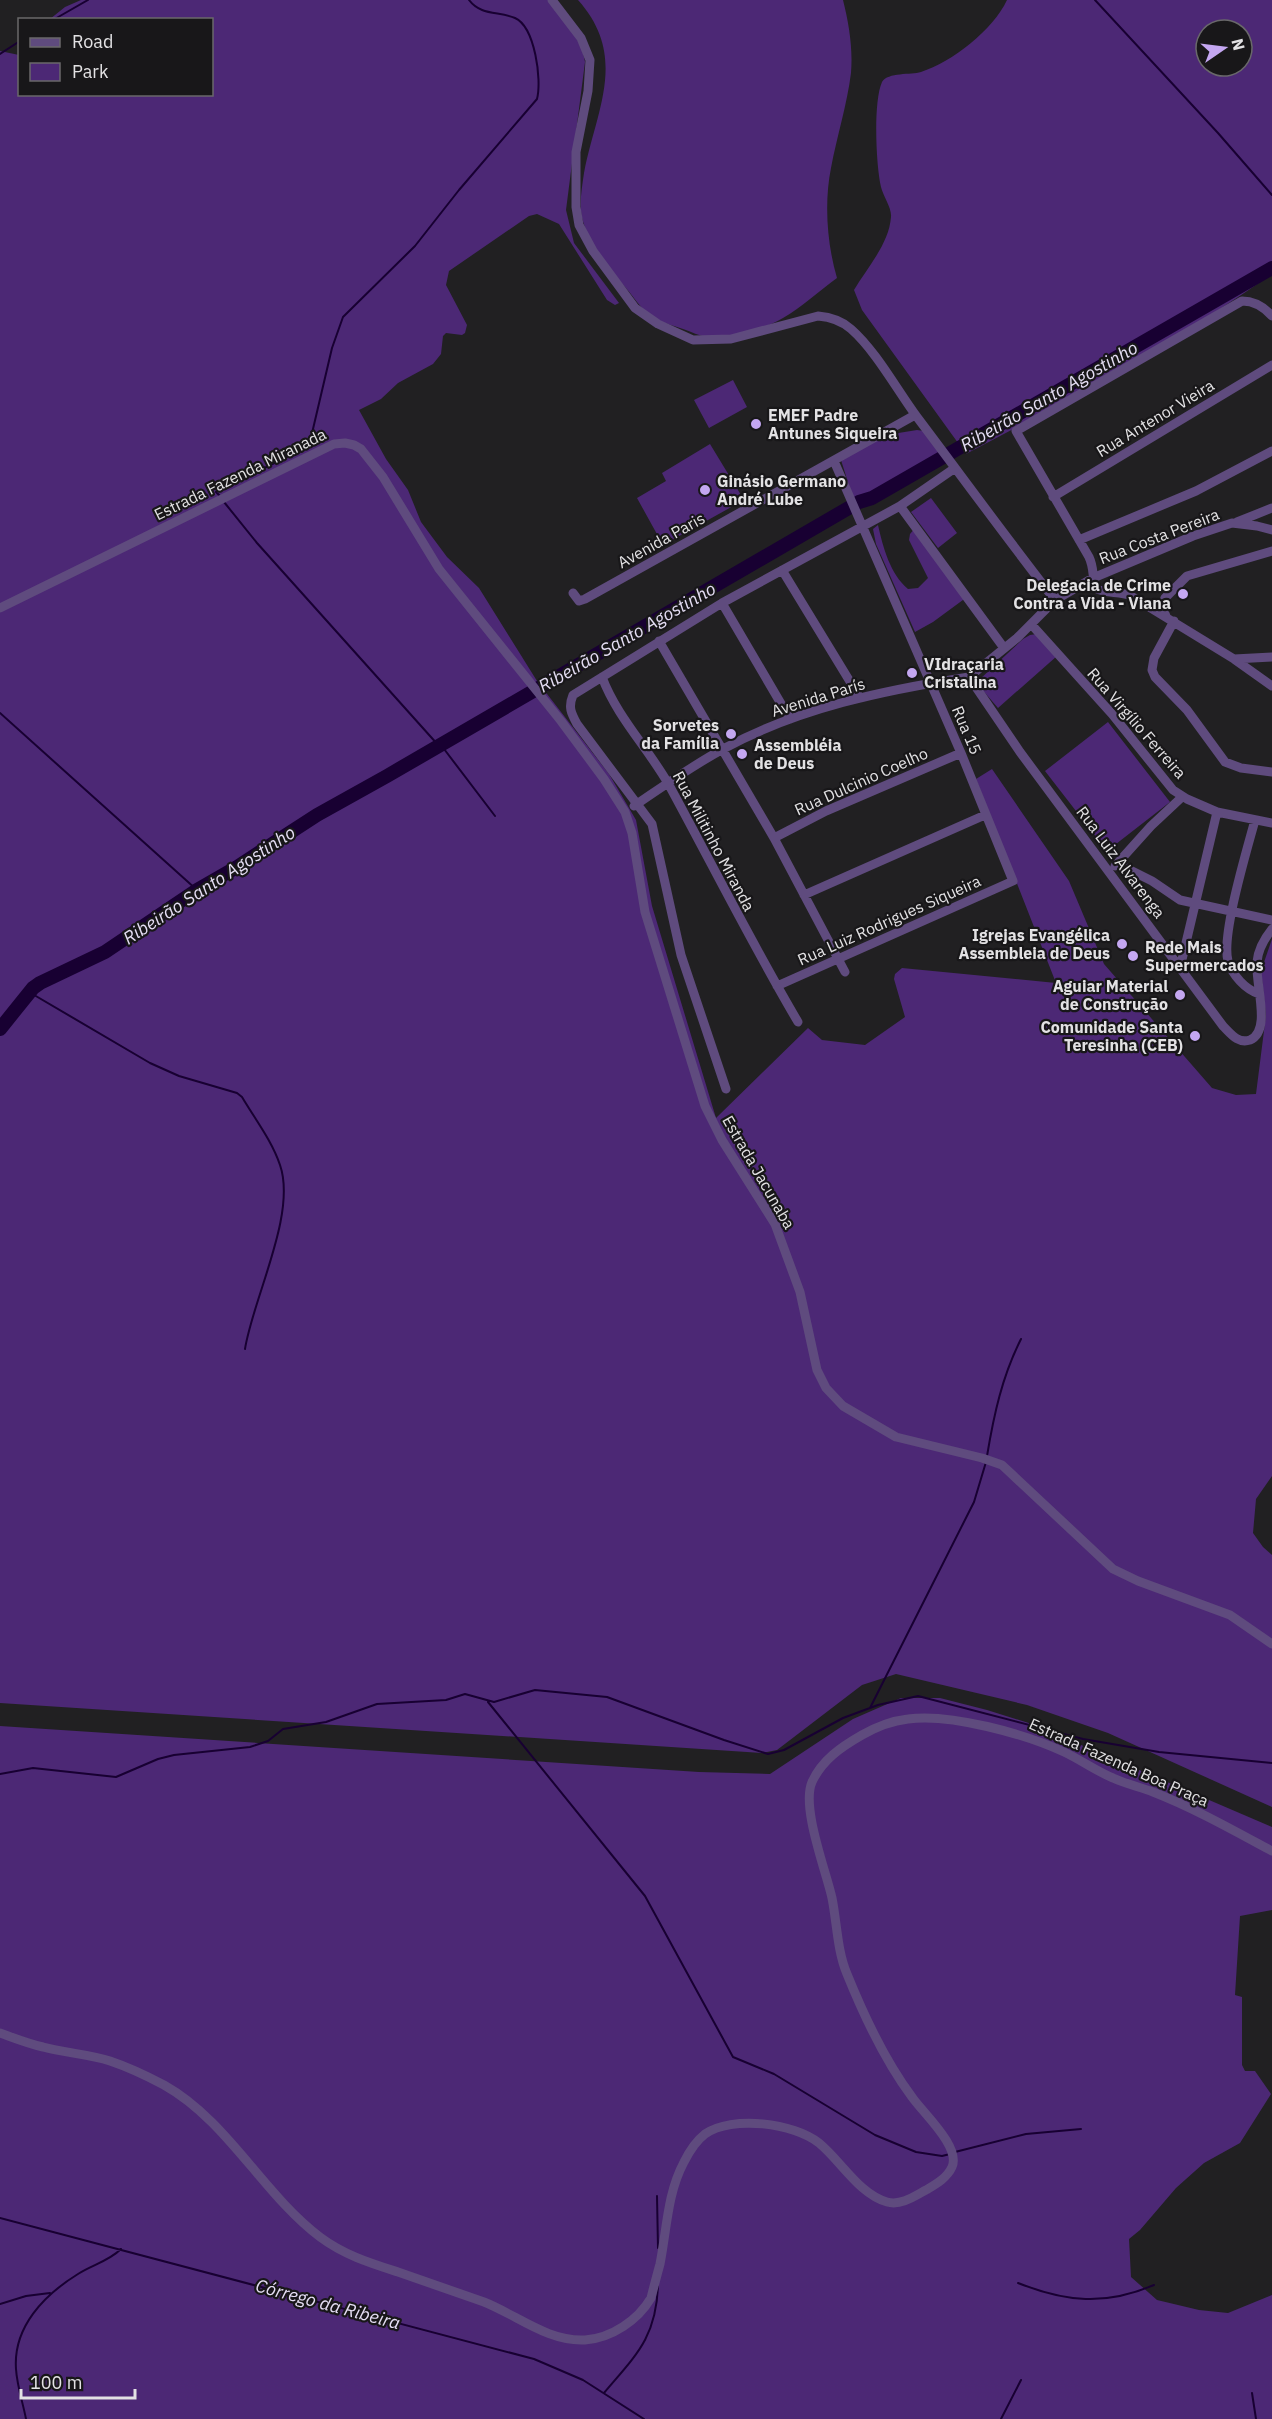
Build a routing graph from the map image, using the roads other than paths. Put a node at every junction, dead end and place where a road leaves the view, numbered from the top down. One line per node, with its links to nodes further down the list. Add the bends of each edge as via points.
1 (552, 0): 4 (street, via 581,38 590,60 576,152 579,225 593,252 635,308 693,340 731,339 808,318 829,317 853,330)
2 (1272, 316): 8 (street, via 1264,307 1242,301 1016,431)
3 (1272, 364): 8 (street, Rua Antenor Vieira)
4 (915, 415): 6 (street, Avenida Paris); 7 (street)
5 (1272, 451): 14 (street, via 1196,491)
6 (834, 460): 12 (street, Rua 15); 18 (street, Avenida Paris, via 585,599 579,601)
7 (953, 465): 9 (street); 19 (street)
8 (1053, 497): 14 (street)
9 (900, 506): 12 (street); 25 (street)
10 (1272, 508): 11 (street)
11 (1232, 524): 13 (street, Rua Costa Pereira); 17 (street, Rua Costa Pereira)
12 (863, 526): 16 (street); 30 (street, Rua 15)
13 (1272, 531)
14 (1079, 540): 17 (street, via 1093,566)
15 (1272, 551): 22 (street, via 1187,576 1165,598 1162,607)
16 (782, 570): 20 (street); 32 (street)
17 (1093, 578): 19 (street); 22 (street, via 1100,590 1122,592)
18 (573, 593)
19 (1055, 600): 23 (street)
20 (722, 603): 24 (street); 34 (street)
21 (0, 608): 33 (street, Estrada Fazenda Miranada, via 345,442 362,449 439,569)
22 (1170, 619): 27 (street); 37 (street, via 1152,664 1153,675 1187,710 1226,762)
23 (1031, 624): 25 (street); 39 (street, Rua Virgílio Ferreira)
24 (659, 641): 28 (street); 35 (street)
25 (1004, 648): 29 (street)
26 (1272, 657): 27 (street)
27 (1234, 659): 31 (street)
28 (602, 677): 38 (street, Rua Militinho Miranda, via 611,698); 40 (street, via 573,695 570,711)
29 (969, 677): 30 (street, Avenida París); 48 (street, Rua Luiz Alvarenga)
30 (930, 683): 32 (street, Avenida París); 36 (street, Rua 15)
31 (1272, 686)
32 (860, 698): 34 (street, Avenida París)
33 (543, 700): 41 (street, Estrada Jacunaba, via 604,778)
34 (790, 719): 35 (street, Avenida París)
35 (723, 749): 38 (street, Avenida París); 46 (street)
36 (961, 753): 43 (street, Rua 15); 46 (street, Rua Dulcinio Coelho, via 817,815)
37 (1272, 772)
38 (668, 783): 40 (street, Avenida París); 58 (street, Rua Militinho Miranda)
39 (1182, 797): 42 (street, Rua Virgílio Ferreira); 47 (street, via 1150,826)
40 (636, 804): 41 (street, Avenida París); 61 (street, via 655,833 679,946)
41 (625, 812): 62 (street, Estrada Jacunaba, via 645,912 705,1106 780,1234 800,1292 817,1370 826,1388 843,1406 896,1437 1002,1465 1113,1569 1230,1615)
42 (1217, 812): 44 (street, Rua Virgílio Ferreira); 51 (street)
43 (985, 815): 49 (street, Rua 15); 50 (street)
44 (1255, 820): 45 (street, Rua Virgílio Ferreira); 52 (street)
45 (1272, 823)
46 (774, 838): 50 (street)
47 (1118, 864): 48 (street); 51 (street, via 1172,896)
48 (1109, 872): 56 (street, Rua Luiz Alvarenga)
49 (1013, 881): 55 (street, Rua Luiz Rodrigues Siqueira)
50 (804, 895): 55 (street)
51 (1196, 904): 52 (street); 56 (street)
52 (1232, 912): 53 (street); 59 (street, via 1229,964 1243,985)
53 (1272, 920)
54 (1272, 929): 59 (street, Rua Luiz Alvarenga, via 1258,956)
55 (839, 959): 57 (street); 58 (street, Rua Luiz Rodrigues Siqueira)
56 (1180, 968): 59 (street, Rua Luiz Alvarenga, via 1238,1040 1251,1040 1261,1032)
57 (845, 972)
58 (777, 986): 60 (street, Rua Militinho Miranda)
59 (1259, 994)
60 (798, 1022)
61 (726, 1089)
62 (1272, 1644)
63 (1272, 1851): 64 (street, Estrada Fazenda Boa Praça, via 1153,1792 1040,1742 1005,1731 919,1718 888,1723 845,1744 825,1761 813,1780 809,1802 832,1898 840,1953 886,2055 911,2097 949,2146 954,2164 934,2186 910,2199 891,2203 862,2187 818,2142 799,2132 747,2123 705,2134 683,2164 674,2186 651,2298 632,2321 598,2338 573,2340 553,2335 486,2303 355,2258 304,2223 196,2108 165,2086 109,2061 42,2047)
64 (0, 2033)

